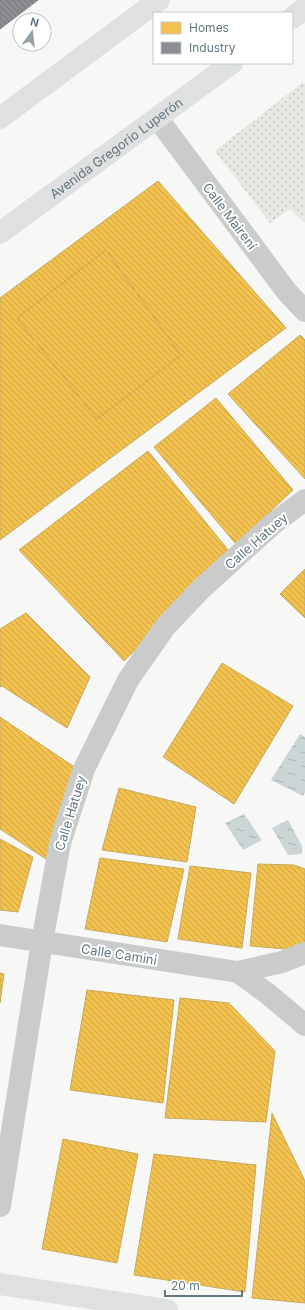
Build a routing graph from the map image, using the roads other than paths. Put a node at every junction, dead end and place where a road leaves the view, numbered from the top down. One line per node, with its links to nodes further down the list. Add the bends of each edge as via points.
1 (159, 0): 5 (main road)
2 (305, 8): 3 (main road)
3 (293, 17)
4 (231, 64): 6 (main road, Avenida Gregorio Luperón)
5 (0, 118)
6 (158, 119): 7 (main road, Avenida Gregorio Luperón); 8 (street, Calle Mairení, via 287,292)
7 (0, 233)
8 (305, 312)
9 (305, 500): 11 (street, Calle Hatuey, via 201,589 165,627 128,680 84,769 60,843)
10 (0, 935): 11 (street, Calle Camini)
11 (42, 942): 13 (street, Calle Camini); 15 (street, Calle Hatuey)
12 (305, 954): 13 (street, Calle Camini)
13 (238, 972): 14 (street, Calle Camini)
14 (305, 1025)
15 (0, 1206)
16 (0, 1284): 17 (main road)
17 (168, 1310)

